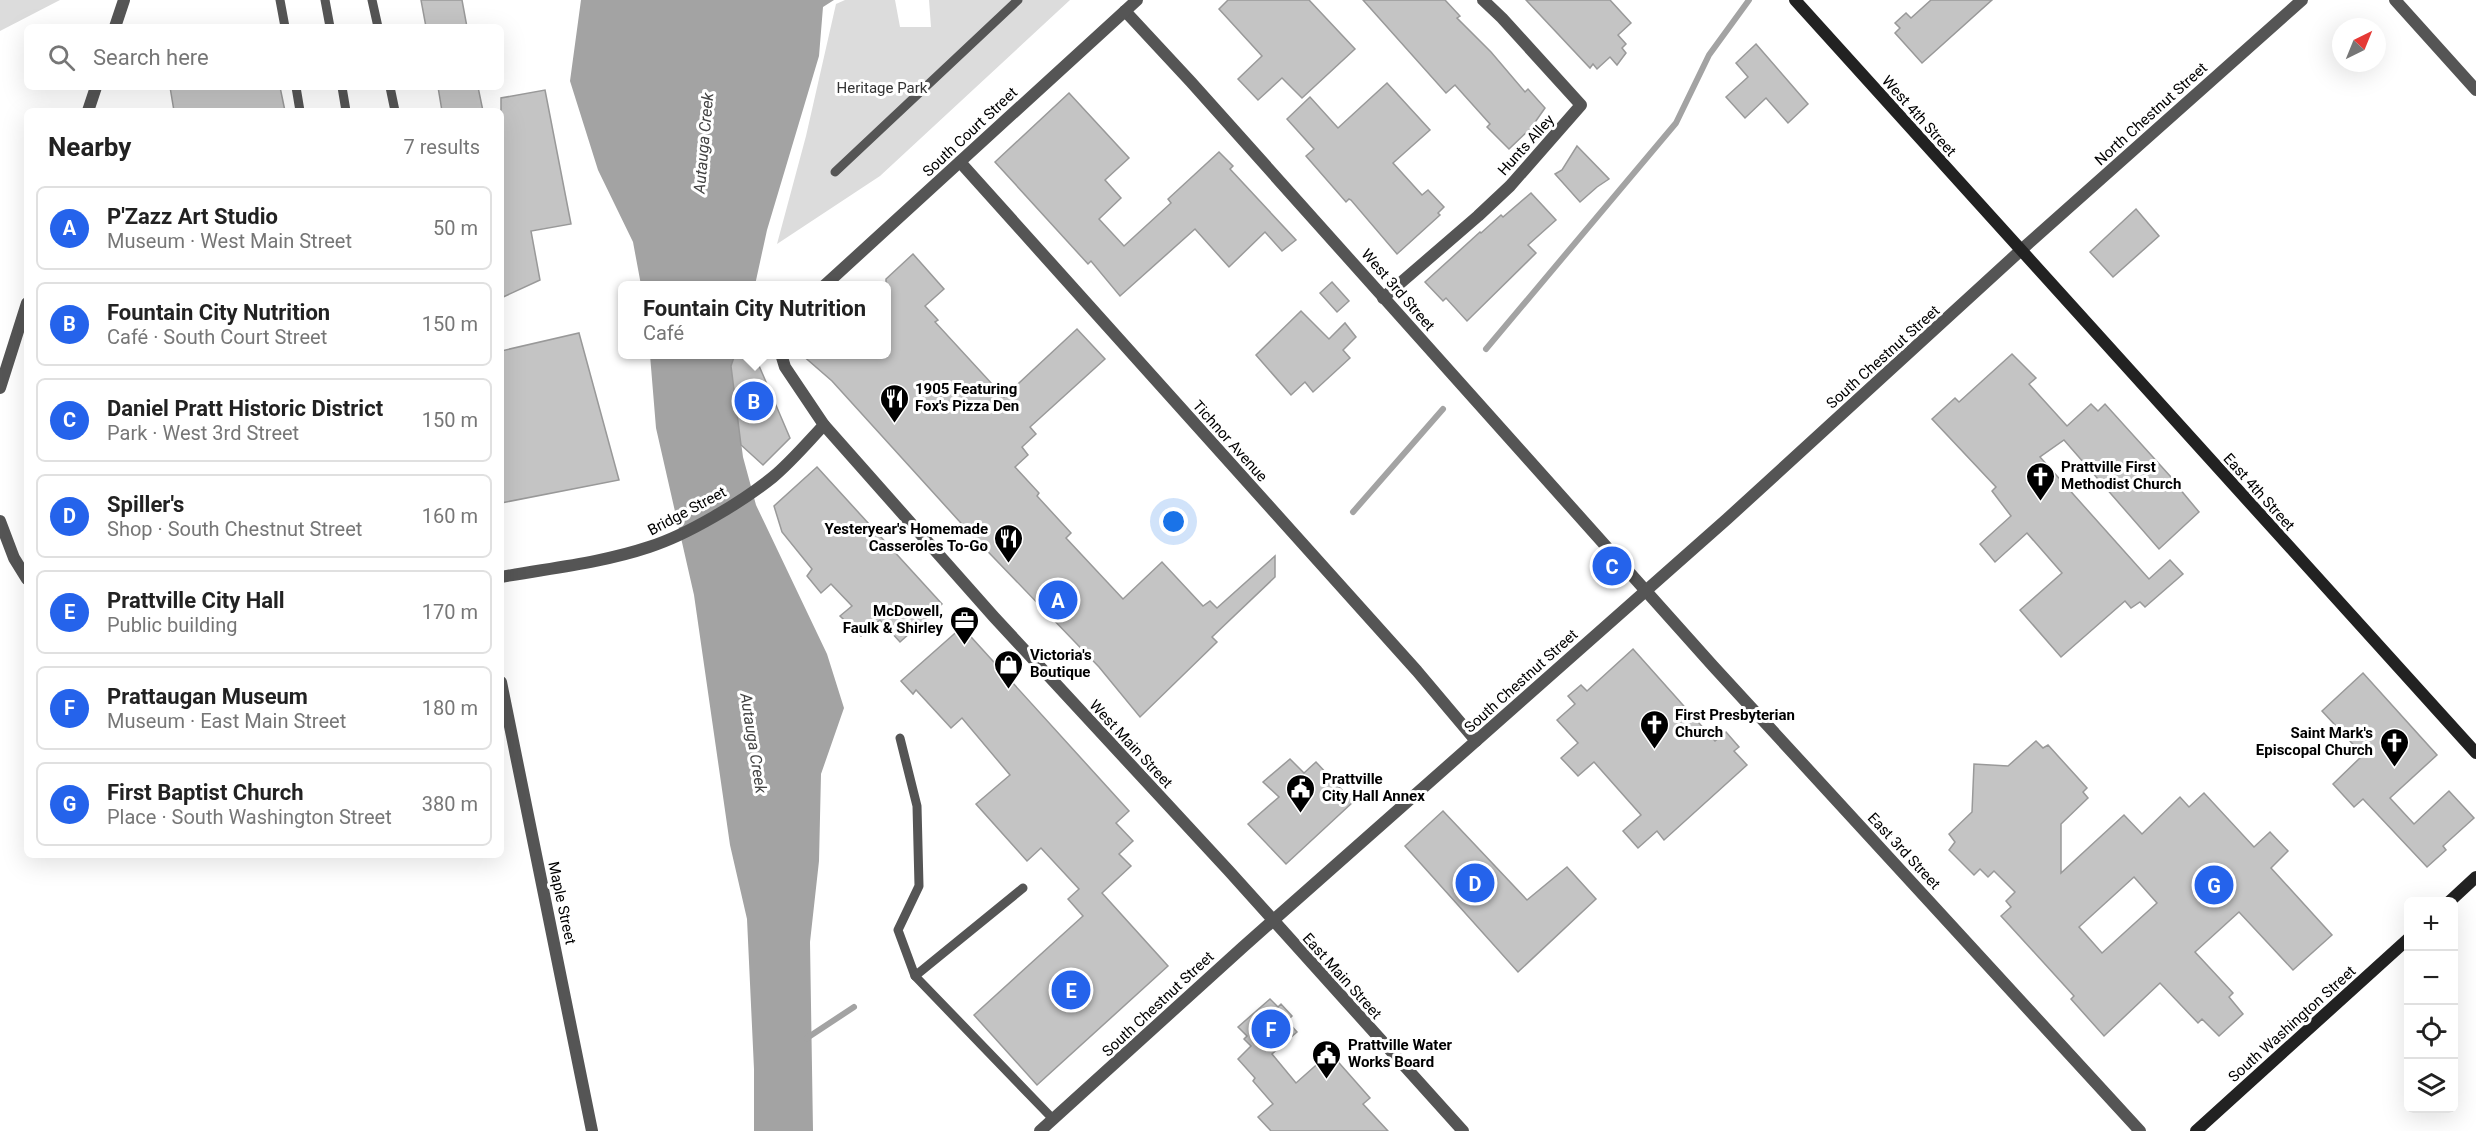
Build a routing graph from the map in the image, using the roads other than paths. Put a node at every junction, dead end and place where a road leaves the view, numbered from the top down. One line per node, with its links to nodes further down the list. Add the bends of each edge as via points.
1 (124, 0): 12 (street)
2 (280, 0): 13 (lane)
3 (325, 0): 14 (lane)
4 (372, 0): 15 (lane)
5 (1018, 0): 26 (lane)
6 (1137, 0): 11 (street, South Court Street)
7 (1483, 0): 29 (street, Hunts Alley, via 1581,105 1502,193)
8 (1795, 0): 27 (main road, West 4th Street)
9 (2302, 0): 27 (street, North Chestnut Street)
10 (2395, 0): 20 (street)
11 (1125, 11): 25 (street, South Court Street); 29 (street, West 3rd Street)
12 (116, 24)
13 (284, 24)
14 (329, 24)
15 (377, 24)
16 (95, 90): 21 (street)
17 (296, 90): 22 (lane)
18 (342, 90): 23 (lane)
19 (391, 90): 24 (lane)
20 (2476, 90)
21 (89, 108)
22 (300, 108)
23 (346, 108)
24 (394, 108)
25 (960, 162): 28 (street, South Court Street); 40 (street, Tichnor Avenue)
26 (835, 172)
27 (2020, 251): 37 (street, South Chestnut Street); 41 (main road, East 4th Street)
28 (828, 281)
29 (1383, 298): 37 (street, West 3rd Street)
30 (24, 312): 32 (street)
31 (783, 359): 33 (street)
32 (0, 388)
33 (824, 425): 36 (street, Bridge Street, via 791,460 753,491 671,538 605,559); 45 (street, West Main Street)
34 (0, 521): 35 (street)
35 (24, 574)
36 (504, 576)
37 (1646, 591): 40 (street, South Chestnut Street); 54 (street, East 3rd Street)
38 (504, 696): 48 (street, Maple Street)
39 (900, 738): 47 (lane, via 917,806 919,886 898,930)
40 (1476, 741): 45 (street, South Chestnut Street)
41 (2476, 753)
42 (2476, 877): 44 (main road)
43 (1023, 888): 47 (lane)
44 (2454, 897)
45 (1272, 921): 49 (street, South Chestnut Street); 53 (street, East Main Street)
46 (2404, 944): 55 (main road, South Washington Street)
47 (915, 976): 49 (lane)
48 (588, 1104): 50 (street); 51 (street, Maple Street)
49 (1053, 1119): 52 (street, South Chestnut Street)
50 (582, 1131)
51 (592, 1131)
52 (1040, 1131)
53 (1463, 1131)
54 (2140, 1131)
55 (2196, 1131)

